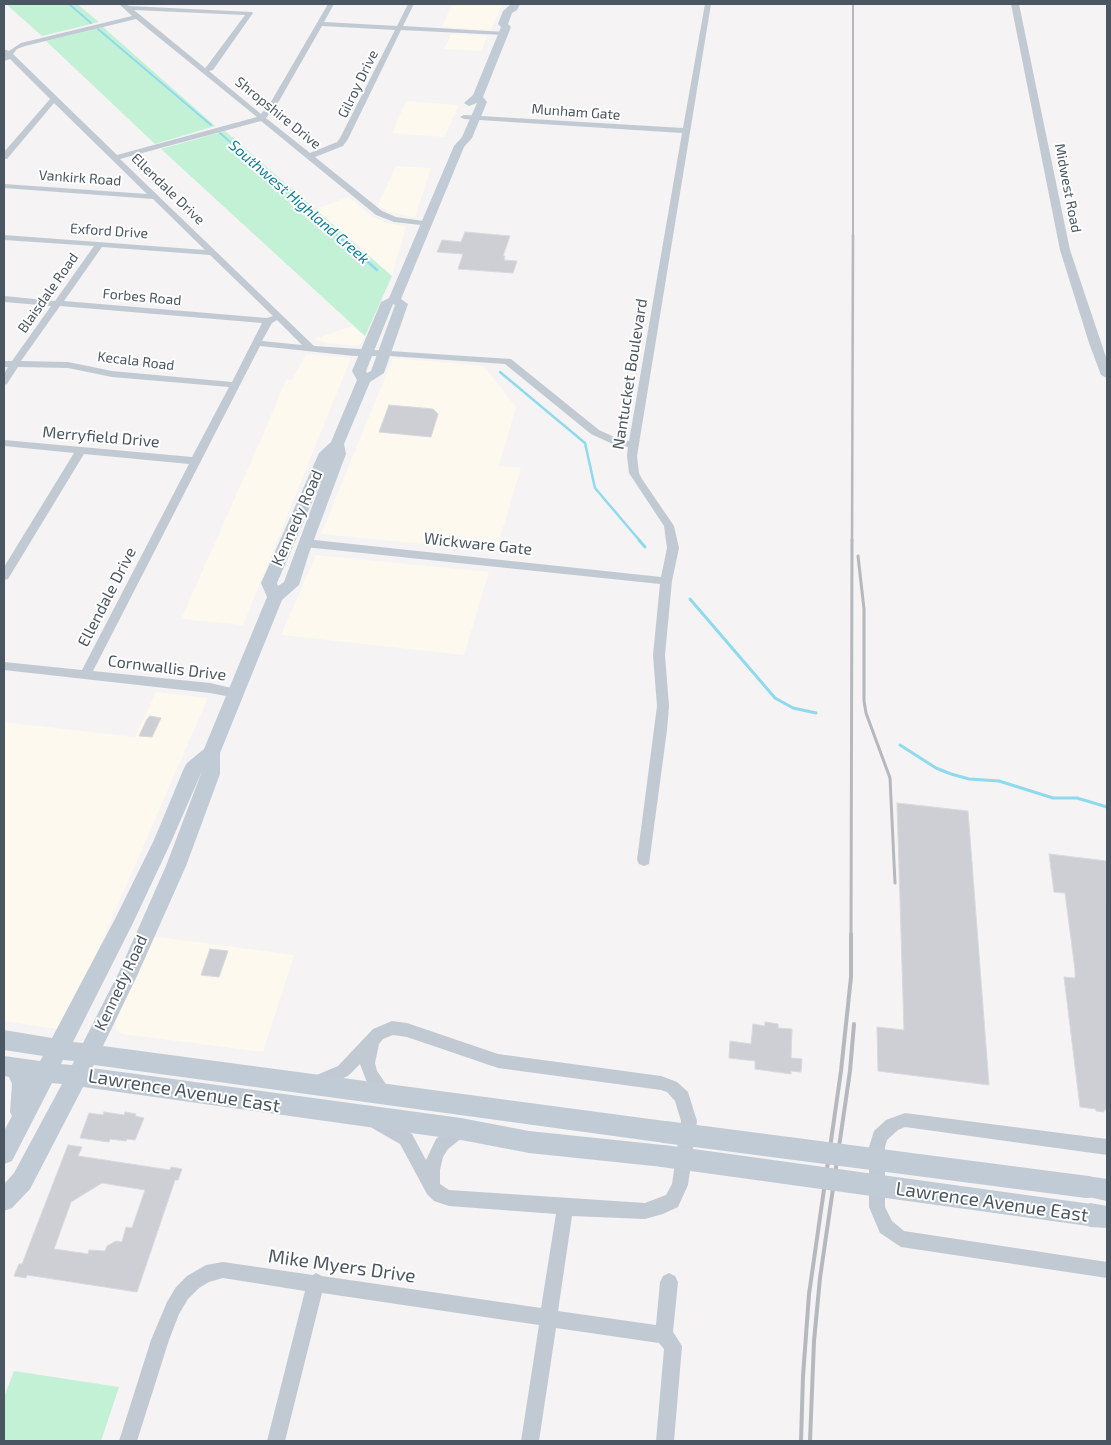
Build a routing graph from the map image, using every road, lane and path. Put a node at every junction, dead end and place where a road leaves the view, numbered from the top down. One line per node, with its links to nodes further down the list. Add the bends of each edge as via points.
1 (332, 4): 8 (street)
2 (411, 4): 9 (street, Gilroy Drive)
3 (708, 4): 19 (street, Nantucket Boulevard)
4 (1015, 4): 40 (street, Midwest Road, via 1064,250)
5 (127, 5): 7 (street, Shropshire Drive); 13 (street, via 250,13 210,68)
6 (515, 6): 10 (main road, Kennedy Road, via 519,12 514,24)
7 (136, 17): 11 (street, via 24,44); 13 (street, Shropshire Drive)
8 (320, 24): 9 (street); 17 (street)
9 (399, 28): 10 (street); 21 (street, Gilroy Drive, via 344,139 340,144)
10 (505, 30): 14 (main road, Kennedy Road)
11 (7, 53): 12 (street); 15 (street, Ellendale Drive)
12 (4, 60)
13 (205, 70): 17 (street, Shropshire Drive)
14 (478, 96): 16 (main road, Kennedy Road, via 470,102); 18 (main road, Kennedy Road, via 482,102)
15 (54, 99): 22 (street); 23 (street, Ellendale Drive)
16 (464, 117): 18 (street, Munham Gate); 20 (main road, Kennedy Road, via 456,137)
17 (262, 118): 21 (street, Shropshire Drive); 23 (street)
18 (476, 118): 19 (street, Munham Gate); 20 (main road, Kennedy Road)
19 (686, 131): 46 (street, Nantucket Boulevard)
20 (459, 146): 26 (main road, Kennedy Road)
21 (309, 156): 26 (street, Shropshire Drive, via 383,216)
22 (4, 157)
23 (116, 158): 25 (street, Ellendale Drive)
24 (4, 186): 25 (street, Vankirk Road)
25 (154, 197): 29 (street, Ellendale Drive)
26 (427, 224): 31 (main road, Kennedy Road)
27 (4, 237): 28 (street, Exford Drive)
28 (100, 244): 29 (street, Exford Drive); 32 (street, Blaisdale Road)
29 (213, 253): 33 (street, Ellendale Drive)
30 (4, 299): 32 (street, Forbes Road)
31 (394, 300): 37 (main road, Kennedy Road, via 386,302); 38 (main road, Kennedy Road, via 402,304)
32 (58, 304): 34 (street, Forbes Road); 39 (street, Blaisdale Road)
33 (278, 317): 34 (street, Forbes Road); 36 (street, Ellendale Drive)
34 (268, 321): 35 (street, Ellendale Drive)
35 (256, 343): 36 (street); 43 (street, Ellendale Drive)
36 (312, 349): 37 (street)
37 (366, 353): 38 (street); 41 (main road, Kennedy Road, via 359,371)
38 (384, 353): 41 (main road, Kennedy Road, via 377,373); 46 (street, via 508,361 595,432 619,443)
39 (9, 364): 42 (street, Blaisdale Road); 43 (street, Kecala Road, via 68,365 112,374)
40 (1107, 374)
41 (364, 380): 45 (main road, Kennedy Road)
42 (4, 382)
43 (234, 385): 48 (street, Ellendale Drive)
44 (4, 443): 47 (street, Merryfield Drive)
45 (337, 444): 49 (main road, Kennedy Road, via 326,453); 50 (main road, Kennedy Road, via 339,454)
46 (634, 445): 52 (street, Nantucket Boulevard, via 634,473 669,526 673,548)
47 (81, 450): 48 (street, Merryfield Drive); 51 (street)
48 (196, 460): 55 (street, Ellendale Drive)
49 (286, 542): 50 (street, Wickware Gate); 53 (main road, Kennedy Road, via 269,583)
50 (304, 544): 52 (street, Wickware Gate); 53 (main road, Kennedy Road, via 291,586)
51 (4, 576)
52 (666, 581): 58 (street, Nantucket Boulevard, via 659,655 663,706)
53 (275, 597): 56 (main road, Kennedy Road)
54 (4, 666): 55 (street, Cornwallis Drive)
55 (85, 675): 56 (street, Cornwallis Drive)
56 (236, 693): 57 (main road, Kennedy Road)
57 (211, 753): 61 (main road, Kennedy Road, via 193,768 163,840); 62 (main road, Kennedy Road, via 211,774 176,866)
58 (644, 860)
59 (378, 1034): 66 (street, via 343,1071); 67 (street, via 370,1048 367,1063); 76 (street, via 392,1028 407,1030 498,1061 661,1082 676,1090 682,1098 689,1122 680,1186 672,1200 644,1211)
60 (4, 1040): 61 (main road, Lawrence Avenue East)
61 (59, 1048): 62 (main road, Lawrence Avenue East); 64 (main road, Kennedy Road)
62 (87, 1054): 65 (main road, Kennedy Road); 66 (main road, Lawrence Avenue East)
63 (9, 1066): 64 (main road, Lawrence Avenue East); 69 (main road, via 23,1084)
64 (47, 1071): 65 (main road, Lawrence Avenue East); 69 (main road, Kennedy Road)
65 (78, 1075): 68 (main road, Lawrence Avenue East); 75 (main road, Kennedy Road, via 22,1181)
66 (312, 1084): 67 (main road, Lawrence Avenue East)
67 (384, 1093): 74 (main road, Lawrence Avenue East, bridge)
68 (364, 1117): 70 (main road, Lawrence Avenue East); 73 (street, Lawrence Avenue East, via 389,1127 406,1139)
69 (20, 1121): 72 (main road, Kennedy Road)
70 (461, 1129): 73 (street, via 442,1144 436,1154); 77 (main road, Lawrence Avenue East, bridge, via 529,1142 663,1156)
71 (1107, 1147): 78 (street, Lawrence Avenue East, via 905,1120 892,1125 880,1136 876,1148 876,1207 886,1228 901,1239)
72 (4, 1153)
73 (432, 1188): 76 (street, via 448,1198)
74 (1097, 1188)
75 (4, 1200)
76 (565, 1207): 81 (street)
77 (1099, 1216)
78 (1107, 1270)
79 (316, 1282): 81 (street, Mike Myers Drive); 83 (street, Mike Myers Drive, via 222,1270 193,1282 173,1308); 84 (street)
80 (669, 1282): 82 (street)
81 (548, 1318): 82 (street, Mike Myers Drive); 85 (street)
82 (664, 1336): 86 (street, via 673,1346)
83 (128, 1441)
84 (276, 1441)
85 (530, 1441)
86 (665, 1441)

